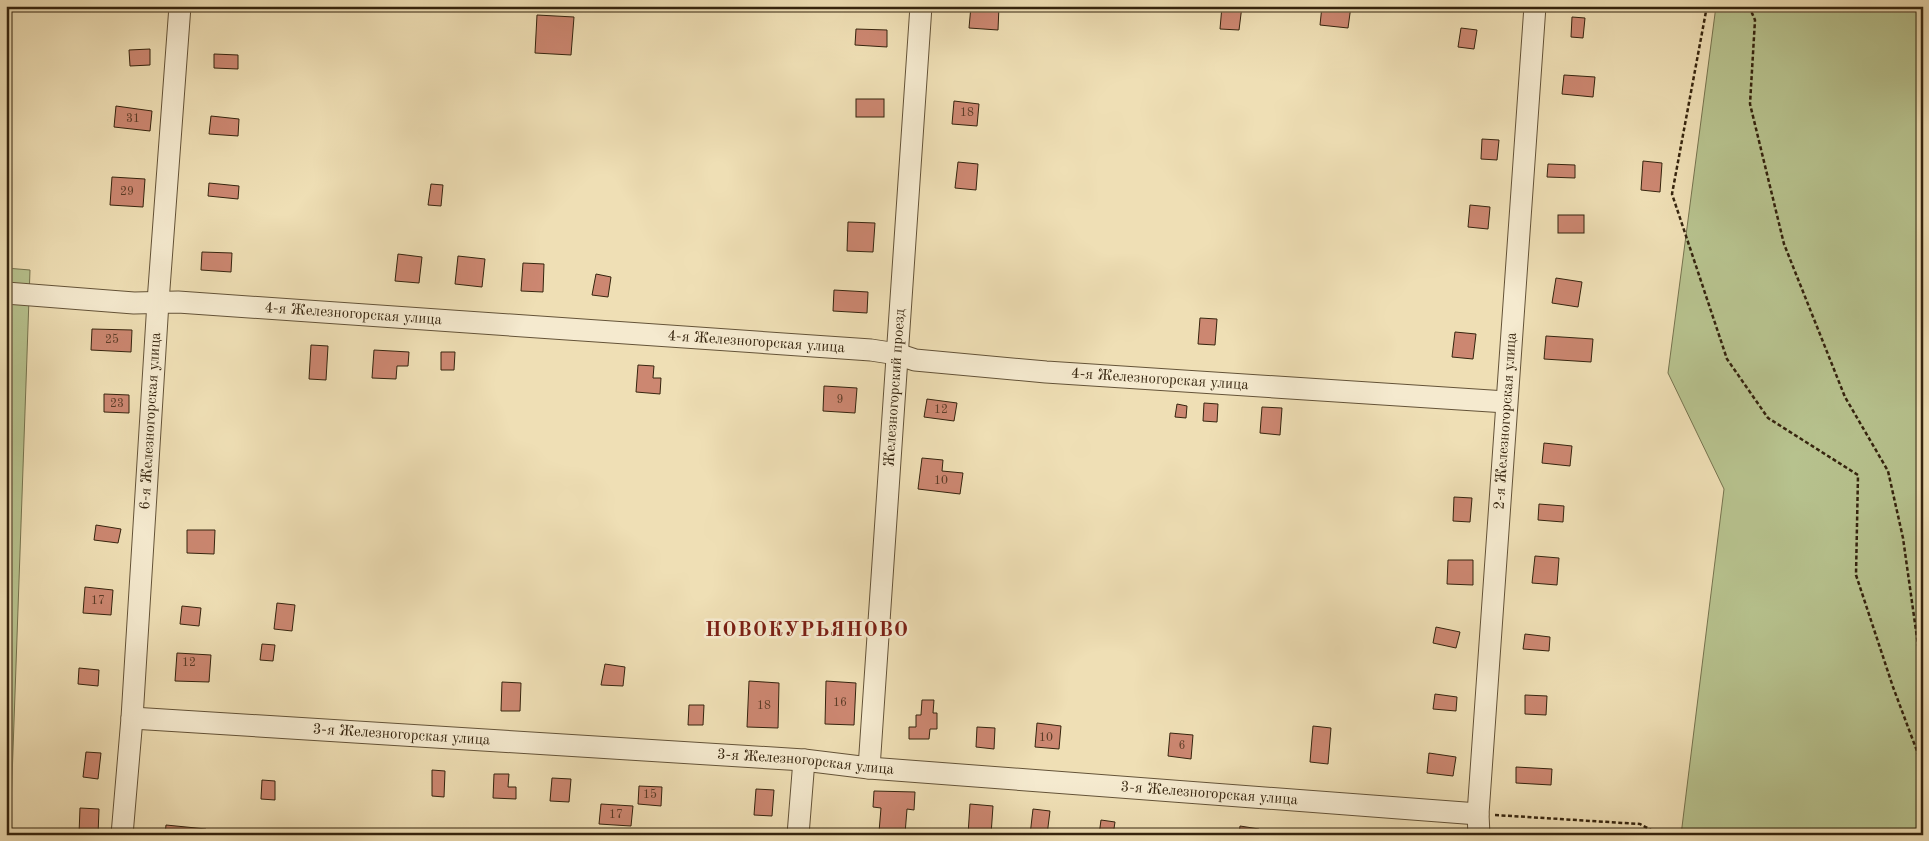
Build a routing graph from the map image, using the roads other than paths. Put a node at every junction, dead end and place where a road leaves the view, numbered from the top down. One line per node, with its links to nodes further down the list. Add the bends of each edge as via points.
1 (180, 6): 5 (street, 6-я Железногорская улица)
2 (920, 6): 6 (street, Железногорский проезд)
3 (1535, 6): 7 (street, 2-я Железногорская улица)
4 (6, 293): 5 (street, 4-я Железногорская улица)
5 (158, 302): 6 (street, 4-я Железногорская улица, via 862,349); 8 (street, 6-я Железногорская улица)
6 (897, 354): 7 (street, 4-я Железногорская улица, via 915,360 1046,372); 10 (street, Железногорский проезд)
7 (1506, 402): 11 (street, 2-я Железногорская улица)
8 (132, 718): 9 (street, 3-я Железногорская улица); 12 (street, 6-я Железногорская улица)
9 (804, 760): 10 (street, 3-я Железногорская улица); 13 (street)
10 (869, 768): 11 (street, 3-я Железногорская улица)
11 (1478, 825)
12 (122, 835)
13 (798, 835)

